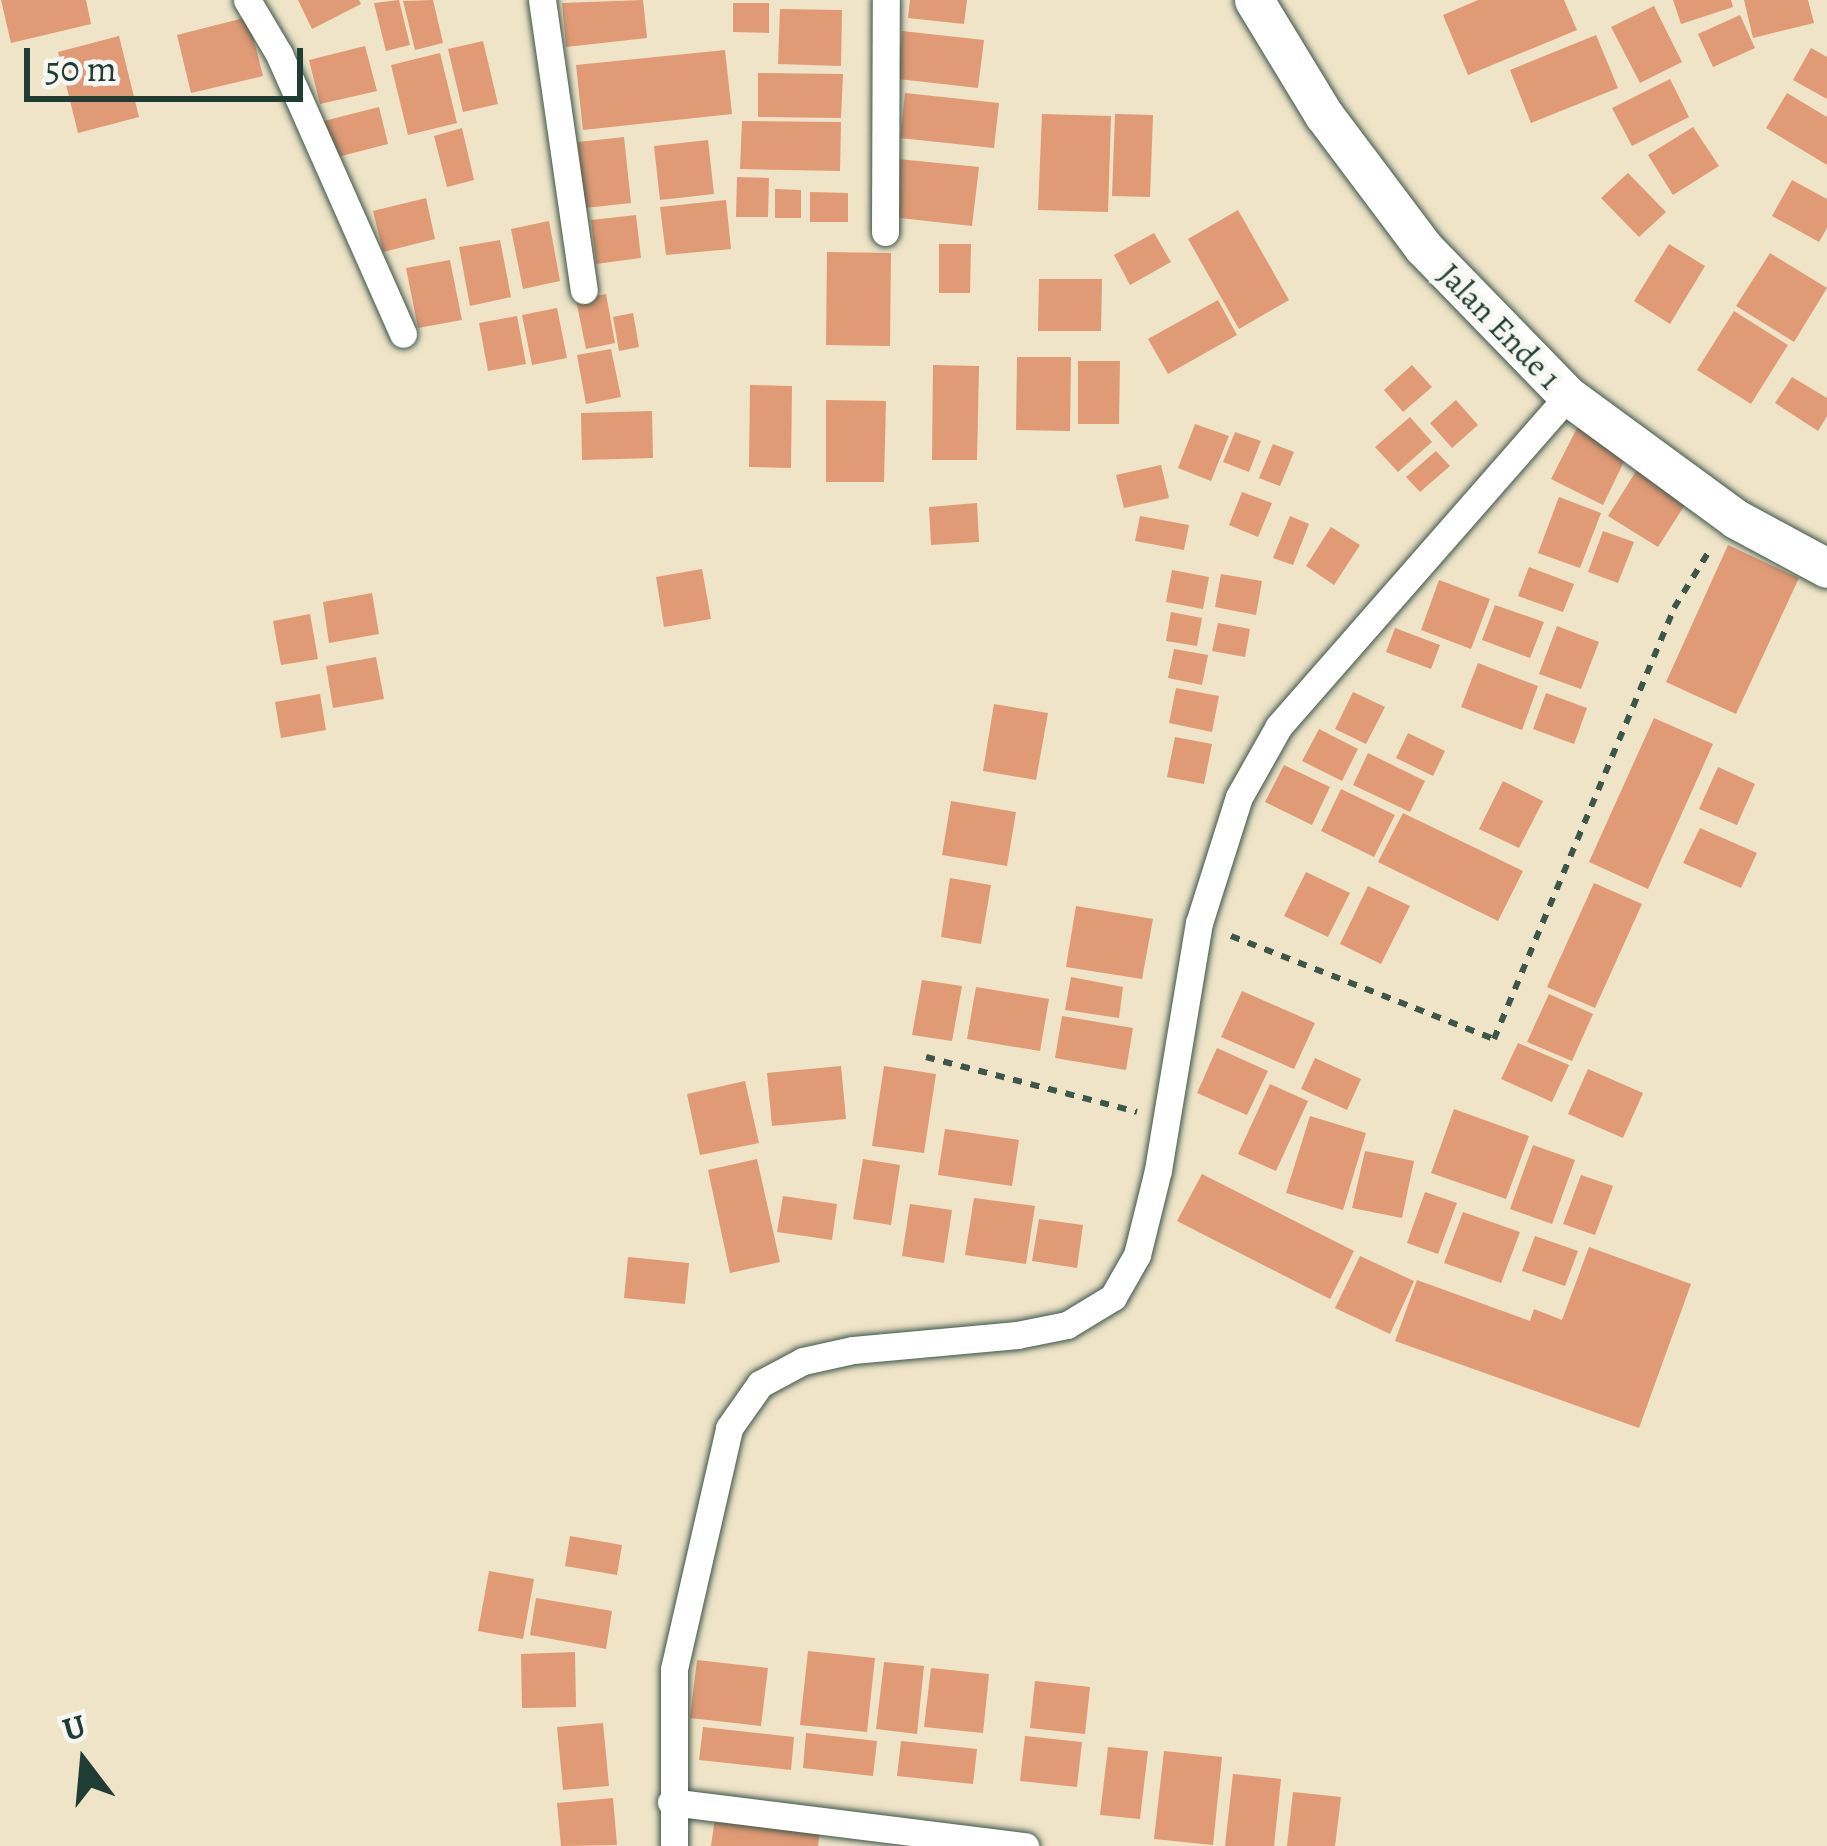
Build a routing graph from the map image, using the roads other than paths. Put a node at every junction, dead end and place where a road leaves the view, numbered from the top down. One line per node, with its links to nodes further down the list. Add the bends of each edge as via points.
1 (247, 0): 7 (street)
2 (542, 0): 6 (street)
3 (886, 0): 5 (street)
4 (1254, 0): 8 (street, Jalan Ende 1, via 1324,115 1423,247)
5 (885, 232)
6 (584, 290)
7 (404, 334)
8 (1568, 396): 9 (street, Jalan Ende 1, via 1736,519); 10 (street, via 1279,726 1239,797 1199,923 1137,1255 1112,1297 1067,1325 803,1361 760,1384 729,1428 674,1669)
9 (1827, 568)
10 (671, 1802): 11 (street); 12 (street)
11 (674, 1846)
12 (1025, 1846)

